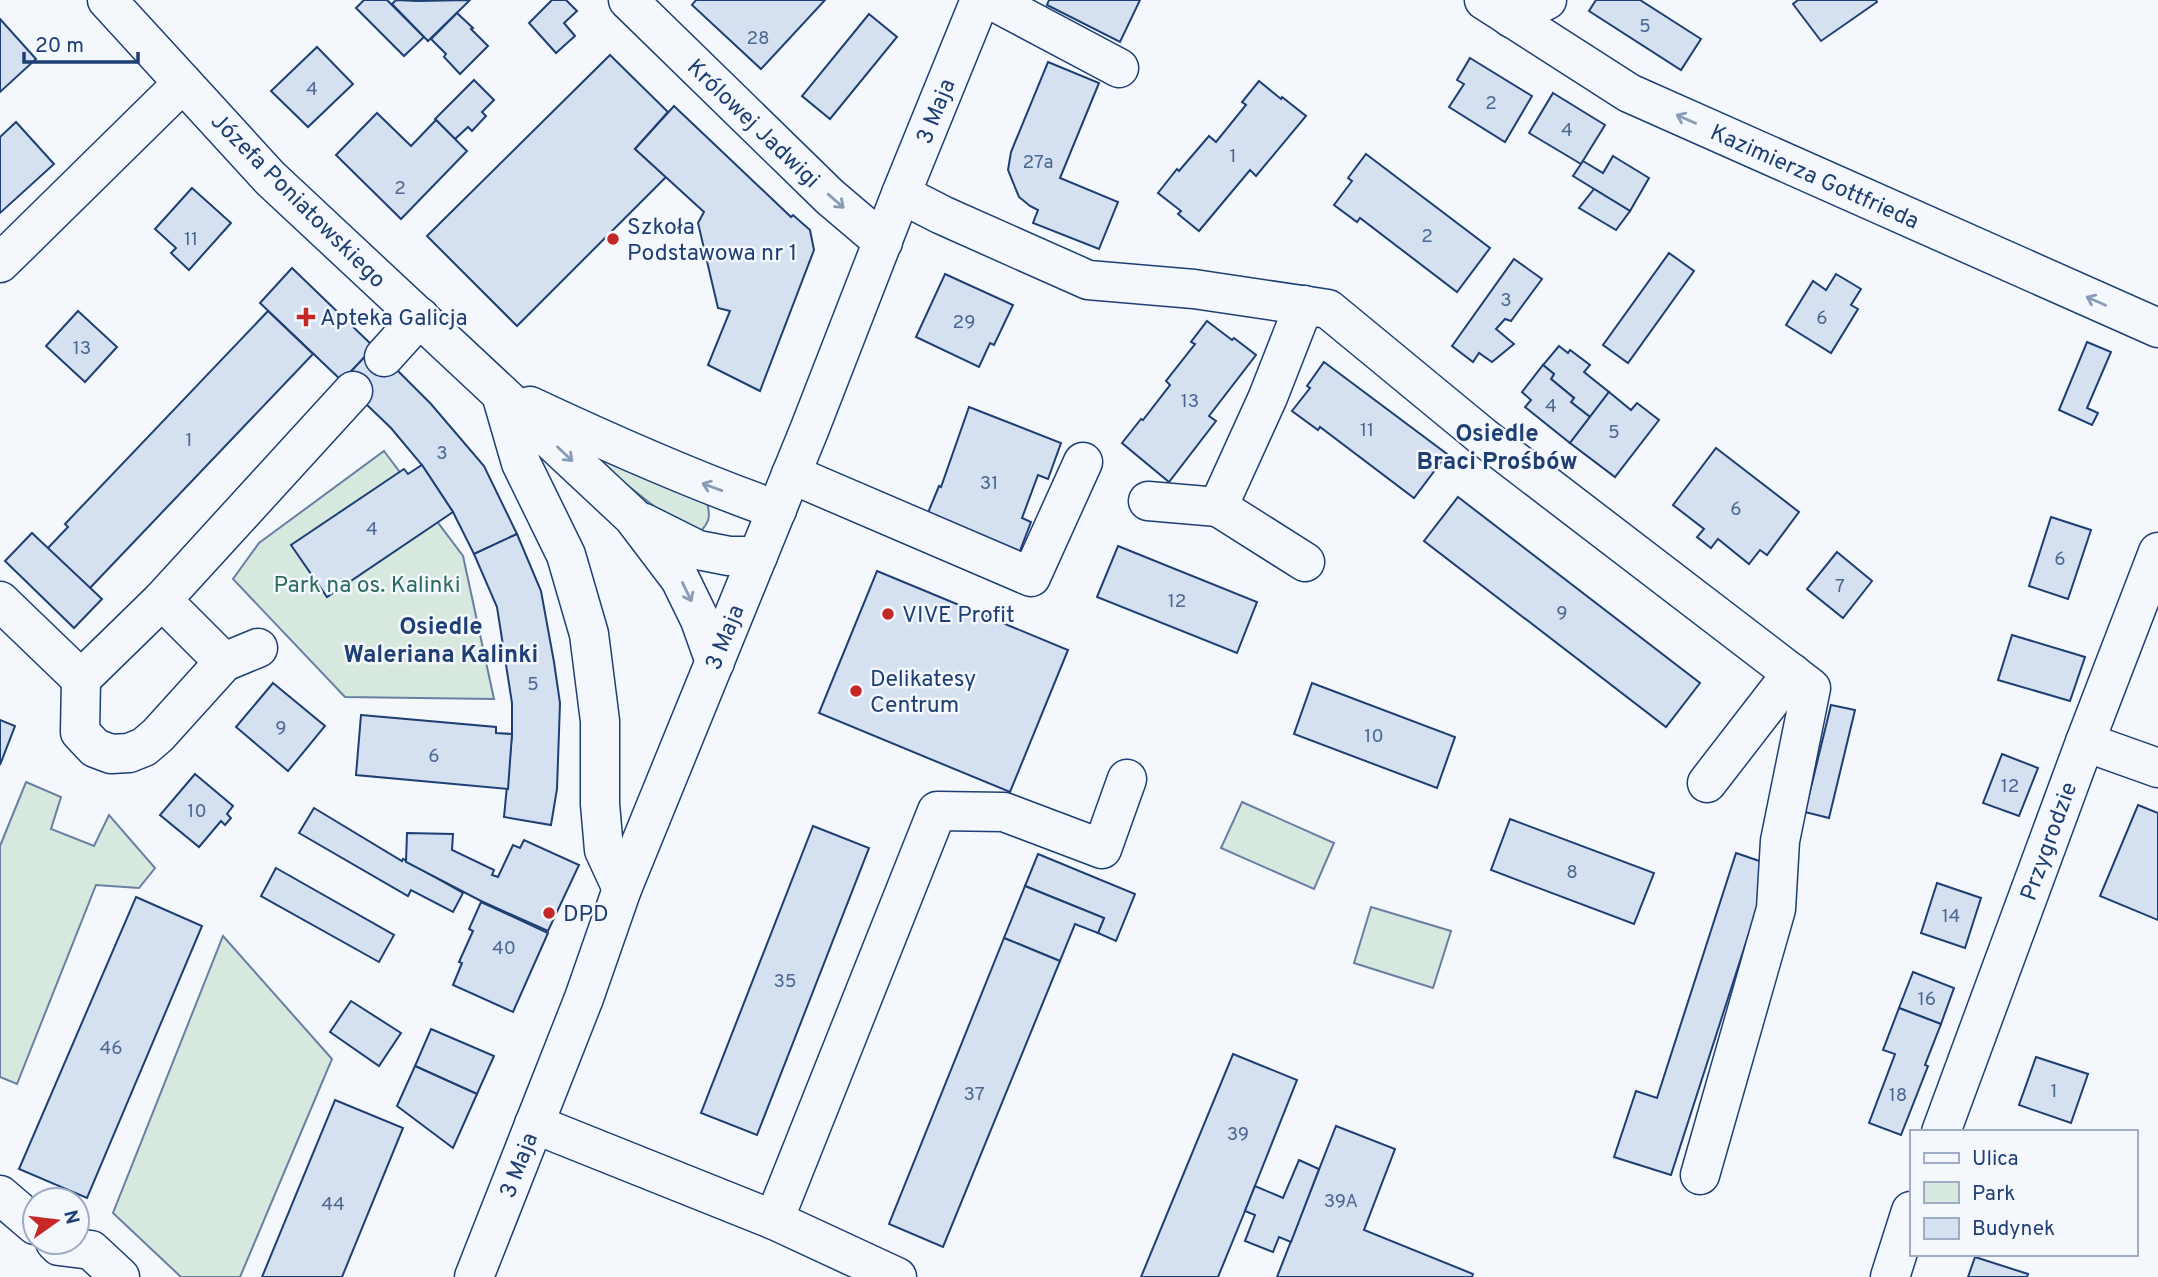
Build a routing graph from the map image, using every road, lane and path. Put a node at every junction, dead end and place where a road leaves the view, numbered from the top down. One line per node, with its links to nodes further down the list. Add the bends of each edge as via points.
1 (107, 0): 8 (street, Józefa Poniatowskiego)
2 (628, 0): 10 (street, Królowej Jadwigi, one-way to 10, via 830,197)
3 (980, 0): 9 (street, 3 Maja)
4 (991, 0): 7 (street)
5 (1547, 0): 6 (street)
6 (1498, 9): 14 (street, Kazimierza Gottfrieda, one-way to 6, via 1629,93)
7 (1119, 68)
8 (183, 83): 11 (street); 13 (street, Józefa Poniatowskiego, via 270,178)
9 (901, 194): 10 (street, 3 Maja); 12 (street, via 1088,281 1194,289)
10 (883, 242): 19 (street, 3 Maja)
11 (0, 263)
12 (1304, 305): 21 (street); 30 (street, via 1328,309 1482,436)
13 (420, 317): 15 (street); 17 (street, Józefa Poniatowskiego)
14 (2158, 328)
15 (384, 357)
16 (353, 391): 28 (street)
17 (500, 392): 22 (street, Józefa Poniatowskiego, one-way to 17, via 618,448); 23 (street, Józefa Poniatowskiego, one-way to 23); 36 (street, via 521,463 566,555 589,634 600,722 604,850)
18 (1083, 462): 19 (street, via 1031,577)
19 (791, 474): 22 (street, 3 Maja)
20 (1148, 501): 21 (street)
21 (1218, 507): 26 (street)
22 (776, 510): 25 (street, 3 Maja)
23 (633, 517): 25 (street, via 698,550); 29 (street, one-way to 29, via 680,579)
24 (2158, 552): 32 (street, Przygrodzie)
25 (758, 556): 29 (street, 3 Maja)
26 (1305, 562)
27 (0, 600): 31 (street)
28 (162, 600): 31 (street); 31 (street, via 241,655 158,735 129,753 111,754 95,748 80,732)
29 (715, 662): 36 (street, 3 Maja)
30 (1792, 673): 35 (street); 39 (street, via 1811,688 1780,841 1776,909)
31 (81, 680)
32 (2085, 742): 33 (street); 38 (street, Przygrodzie)
33 (2158, 768)
34 (1127, 779): 43 (street, via 1102,849 1004,811 937,811)
35 (1707, 783)
36 (622, 889): 37 (street, 3 Maja)
37 (534, 1124): 43 (street); 47 (street, 3 Maja)
38 (1942, 1130)
39 (1700, 1175)
40 (0, 1195): 41 (street)
41 (21, 1213)
42 (1910, 1214): 48 (street)
43 (774, 1220): 45 (street)
44 (91, 1250): 46 (street)
45 (890, 1275)
46 (120, 1277)
47 (474, 1277)
48 (1890, 1277)

